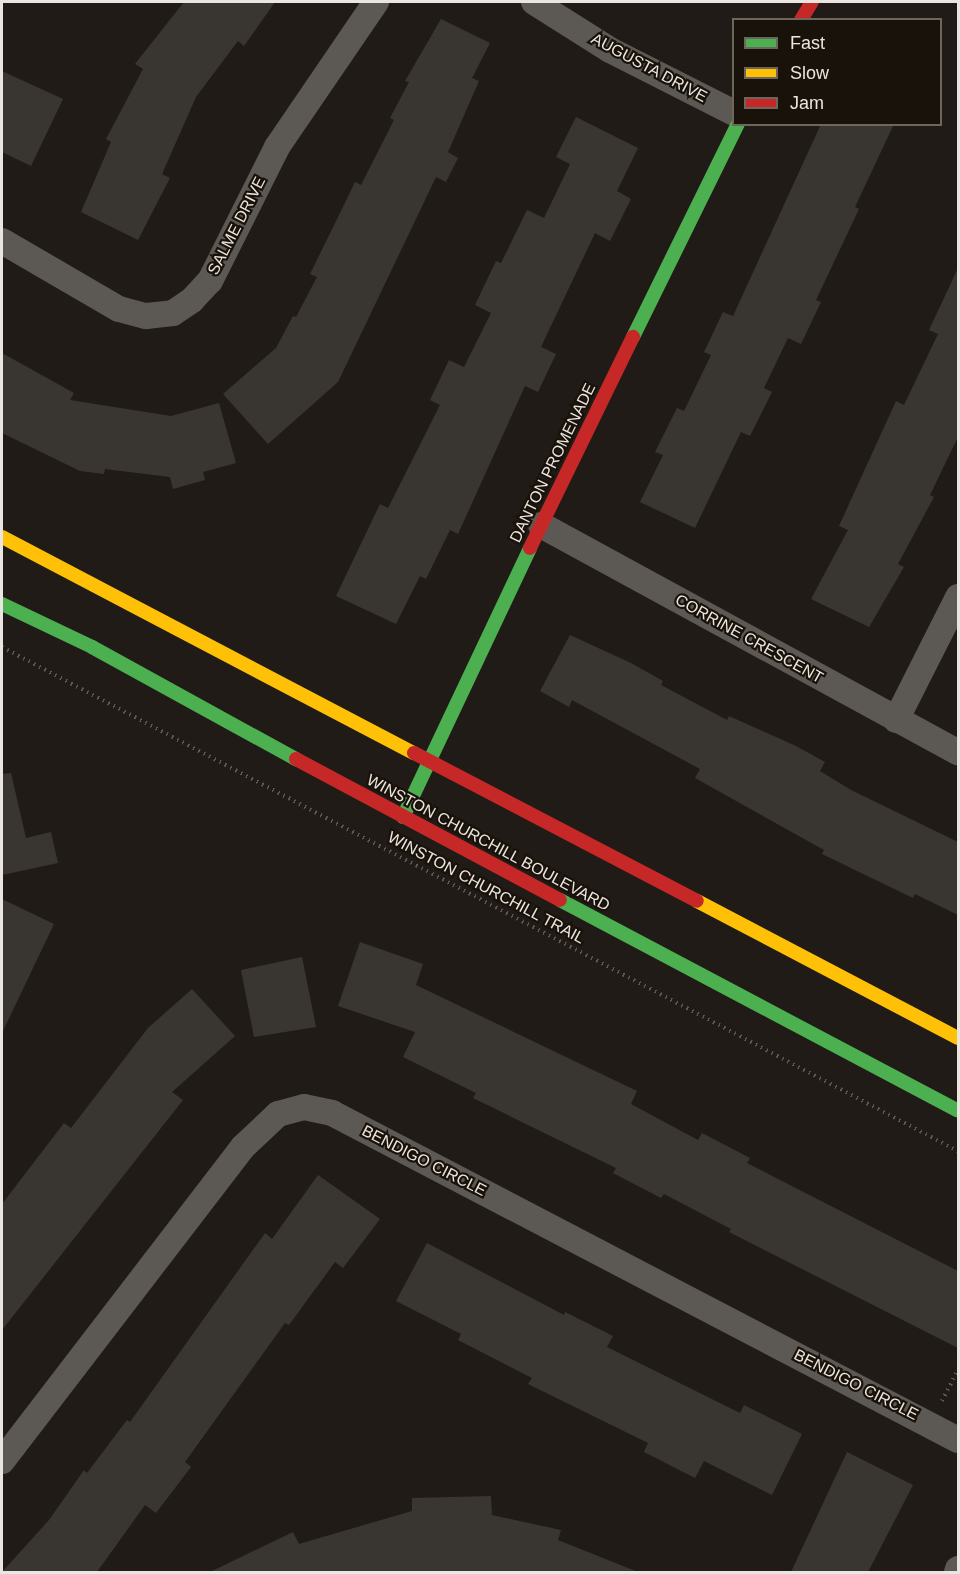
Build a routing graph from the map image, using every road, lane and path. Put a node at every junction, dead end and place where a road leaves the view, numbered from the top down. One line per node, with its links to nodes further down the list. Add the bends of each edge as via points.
1 (376, 2): 7 (street, SALME DRIVE, via 277,147 210,281 172,313 146,316 119,309)
2 (534, 2): 5 (street, AUGUSTA DRIVE, via 610,50)
3 (812, 2): 4 (main road)
4 (802, 18)
5 (732, 112)
6 (737, 126): 8 (main road, DANTON PROMENADE)
7 (2, 241)
8 (541, 525): 13 (street, CORRINE CRESCENT); 15 (main road, DANTON PROMENADE)
9 (2, 537): 15 (main road)
10 (958, 597): 13 (street)
11 (2, 604): 16 (main road, WINSTON CHURCHILL BOULEVARD, via 92,647)
12 (2, 647): 19 (path, WINSTON CHURCHILL TRAIL)
13 (896, 720): 14 (street, CORRINE CRESCENT)
14 (958, 752)
15 (428, 760): 16 (main road, DANTON PROMENADE); 17 (main road)
16 (403, 818): 18 (main road, WINSTON CHURCHILL BOULEVARD)
17 (958, 1038)
18 (958, 1111)
19 (958, 1151)
20 (958, 1370): 21 (path)
21 (930, 1423): 22 (street, BENDIGO CIRCLE); 23 (street, BENDIGO CIRCLE, via 332,1113 304,1107 278,1114 243,1147)
22 (958, 1440)
23 (2, 1461)

